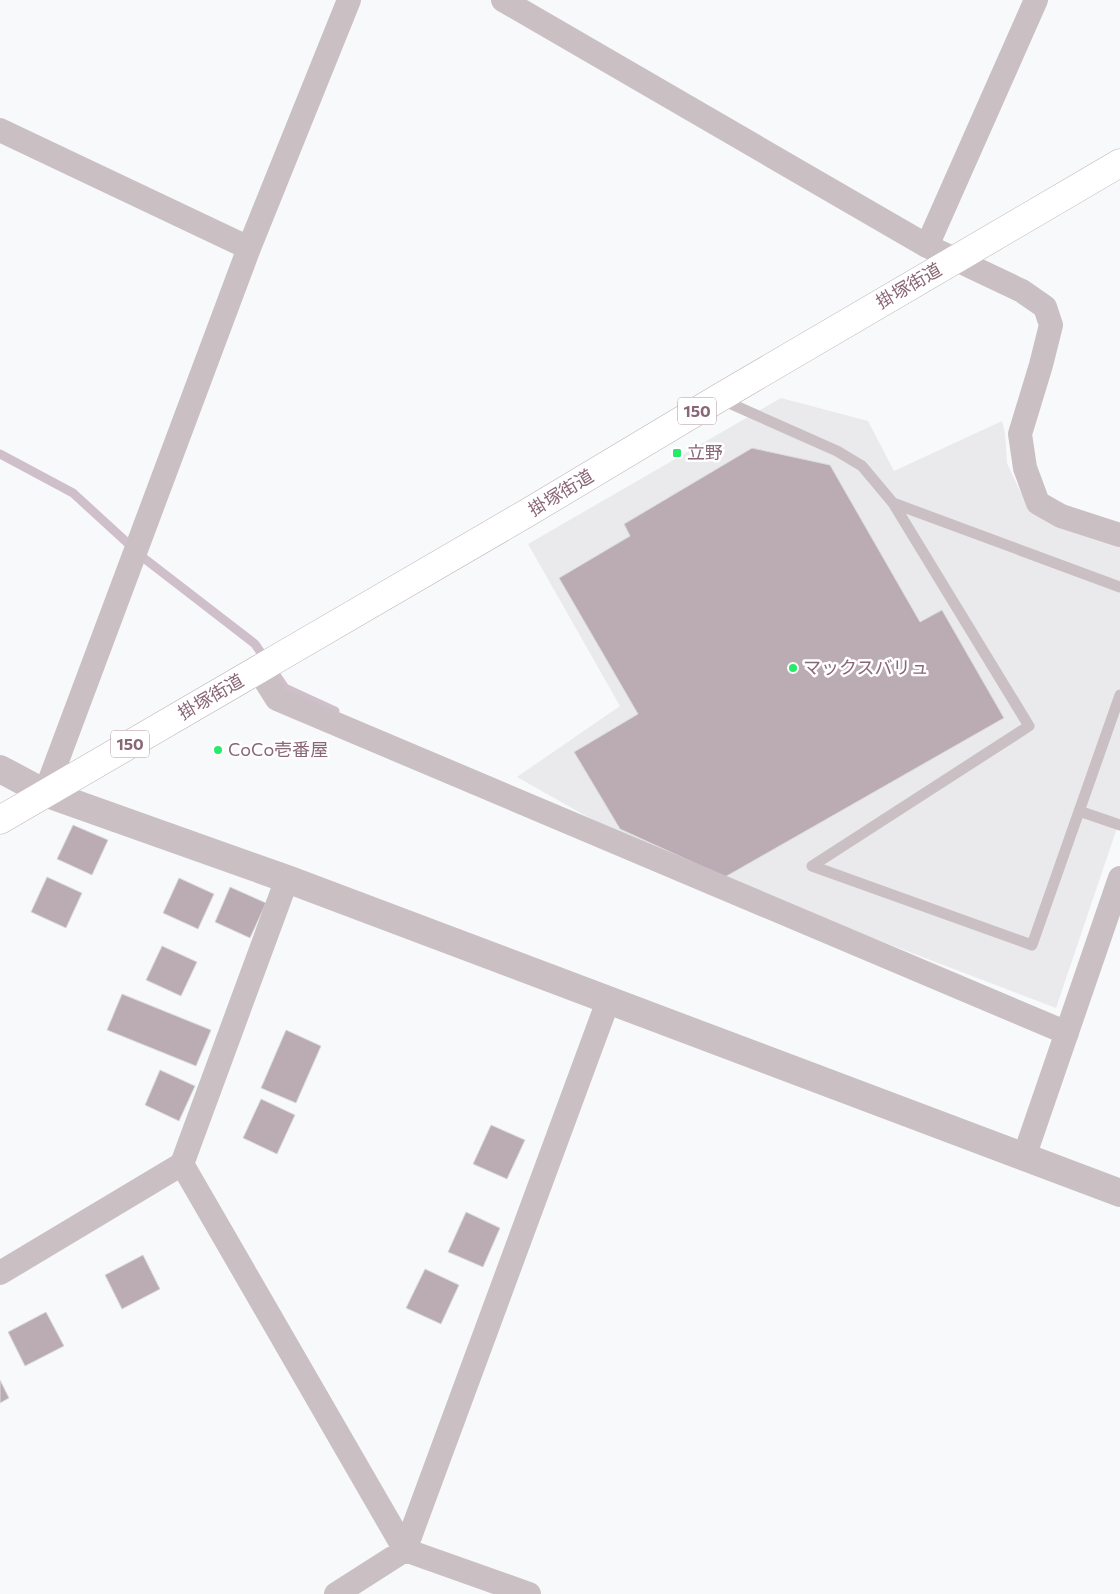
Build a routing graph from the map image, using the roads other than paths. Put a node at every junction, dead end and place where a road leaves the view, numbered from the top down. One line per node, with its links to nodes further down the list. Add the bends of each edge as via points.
1 (349, 0): 7 (street)
2 (503, 0): 6 (street)
3 (1036, 0): 6 (street)
4 (0, 130): 7 (street)
5 (1120, 163): 8 (highway, 掛塚街道 / 150)
6 (927, 246): 8 (street)
7 (249, 248): 16 (street)
8 (955, 259): 9 (highway, 掛塚街道 / 150); 11 (street, via 1022,291 1045,307 1051,325 1020,434 1025,468 1038,502 1061,516)
9 (719, 398): 10 (lane, via 838,451 862,466); 13 (highway, 掛塚街道 / 150)
10 (893, 503): 12 (lane); 17 (lane, via 1029,726 812,866 1032,945)
11 (1120, 534)
12 (1120, 587)
13 (264, 666): 16 (highway, 掛塚街道 / 150); 23 (street, via 277,699)
14 (1120, 695): 17 (lane)
15 (0, 769): 16 (street)
16 (45, 793): 18 (highway, 掛塚街道 / 150); 21 (street)
17 (1079, 811): 19 (lane)
18 (0, 820)
19 (1120, 826)
20 (1120, 878): 23 (street)
21 (287, 879): 22 (street); 25 (street)
22 (608, 1001): 24 (street); 28 (street)
23 (1067, 1033): 24 (street)
24 (1024, 1157): 26 (street)
25 (182, 1164): 27 (street); 28 (street)
26 (1120, 1193)
27 (0, 1273)
28 (405, 1550): 29 (street); 30 (street)
29 (336, 1594)
30 (529, 1594)

